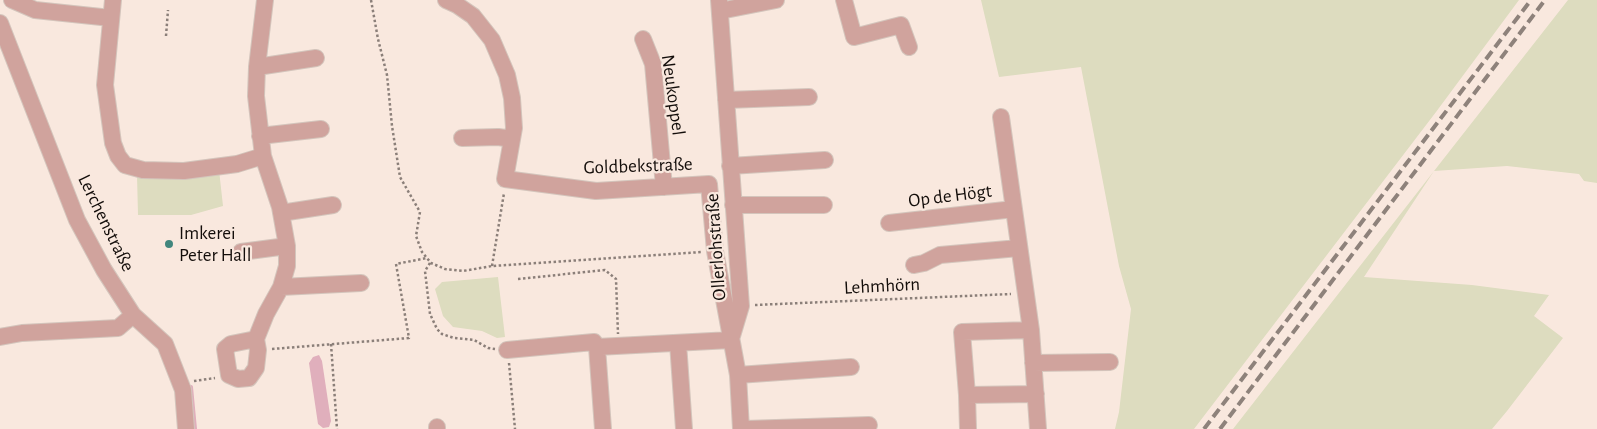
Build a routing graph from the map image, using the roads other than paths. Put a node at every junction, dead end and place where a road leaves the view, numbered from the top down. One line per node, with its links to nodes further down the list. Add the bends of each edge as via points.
1 (12, 0): 8 (street, via 35,10)
2 (113, 0): 8 (street)
3 (265, 0): 13 (street)
4 (446, 0): 20 (street, via 473,16 492,40 507,75 512,98)
5 (776, 0): 7 (street)
6 (844, 0): 11 (street, via 854,37 902,25)
7 (720, 6): 15 (street, Ollerlohstraße)
8 (111, 18): 21 (street, via 104,85 113,143 126,165 143,170 184,170 220,167)
9 (0, 23): 38 (street, Lerchenstraße, via 77,220)
10 (643, 39): 25 (street, Neukoppel, via 653,64)
11 (909, 47)
12 (316, 58): 13 (street)
13 (257, 67): 18 (street)
14 (809, 97): 15 (street)
15 (726, 100): 23 (street, Ollerlohstraße)
16 (1001, 117): 29 (street, Op de Högt)
17 (321, 128): 18 (street)
18 (260, 136): 21 (street)
19 (462, 138): 20 (street)
20 (512, 138): 25 (street, Goldbekstraße, via 505,179 596,191)
21 (263, 156): 30 (street)
22 (825, 160): 23 (street)
23 (730, 166): 27 (street, Ollerlohstraße)
24 (709, 184): 25 (street, Goldbekstraße); 41 (street, Ollerlohstraße)
25 (664, 187)
26 (333, 205): 30 (street)
27 (733, 205): 28 (street); 41 (street, Ollerlohstraße, via 741,306)
28 (824, 205)
29 (1014, 209): 31 (street, Op de Högt); 33 (street, Op de Högt)
30 (281, 213): 32 (street)
31 (889, 223)
32 (287, 246): 34 (street); 37 (street, via 287,266)
33 (1020, 248): 35 (street, via 940,255); 39 (street, Op de Högt)
34 (241, 252)
35 (914, 265)
36 (361, 284): 37 (street)
37 (281, 288): 43 (street, via 266,314)
38 (133, 315): 40 (street, via 118,328 22,332); 53 (street, Lerchenstraße, via 165,344 183,390)
39 (1030, 330): 47 (street, Op de Högt); 51 (street, via 962,332)
40 (0, 337)
41 (731, 340): 42 (street); 49 (street, Ollerlohstraße)
42 (678, 343): 44 (street); 55 (street)
43 (257, 344): 43 (street, via 231,344 225,349 229,375 238,379 249,378 256,368)
44 (597, 347): 45 (street, via 594,342); 54 (street)
45 (507, 350)
46 (1110, 362): 47 (street)
47 (1033, 363): 50 (street, Op de Högt)
48 (850, 367): 49 (street)
49 (738, 375): 56 (street, Ollerlohstraße)
50 (1036, 394): 51 (street); 58 (street, Op de Högt)
51 (967, 395): 57 (street)
52 (869, 425): 56 (street)
53 (186, 429)
54 (603, 429)
55 (684, 429)
56 (743, 429)
57 (968, 429)
58 (1038, 429)

